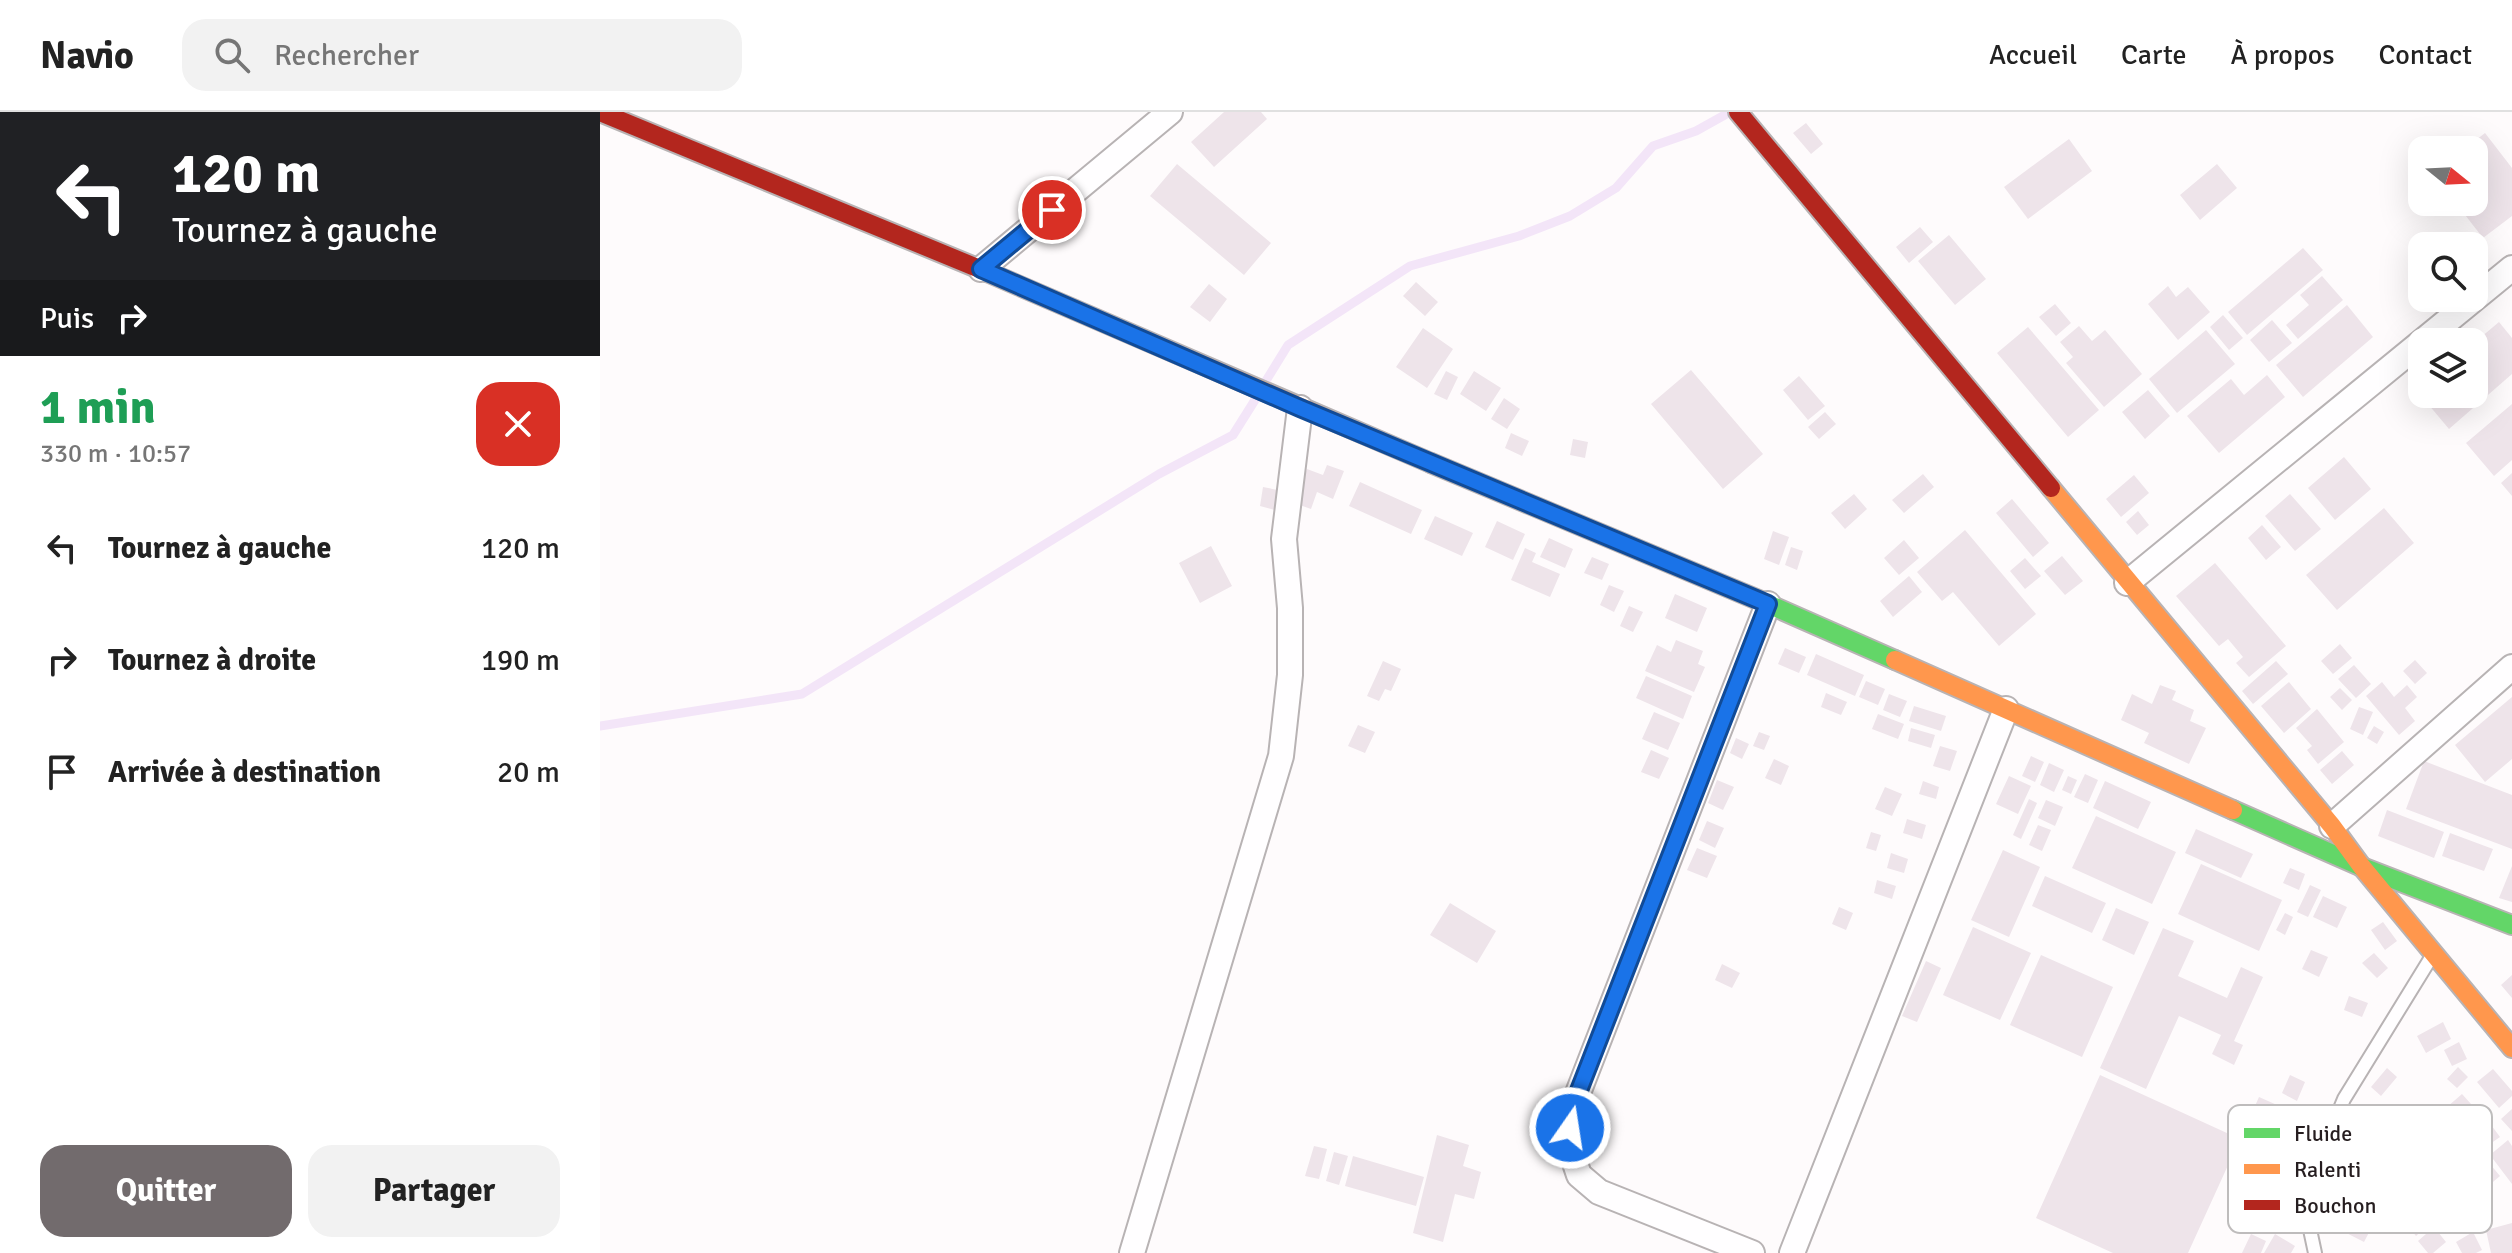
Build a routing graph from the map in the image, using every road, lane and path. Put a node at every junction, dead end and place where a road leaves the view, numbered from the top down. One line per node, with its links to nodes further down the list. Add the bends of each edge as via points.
1 (600, 112): 5 (main road)
2 (1170, 112): 5 (street)
3 (1738, 112): 7 (main road)
4 (2512, 268): 7 (street)
5 (981, 269): 6 (main road)
6 (1300, 408): 8 (main road); 18 (street, via 1284,539 1290,675 1281,756)
7 (2127, 583): 11 (main road)
8 (1768, 604): 10 (main road); 19 (street, via 1571,1111 1569,1145 1579,1175 1599,1192)
9 (2512, 667): 11 (street)
10 (2006, 709): 12 (main road); 20 (street)
11 (2332, 826): 12 (main road)
12 (2362, 867): 13 (main road); 14 (main road)
13 (2512, 925)
14 (2434, 954): 15 (main road); 16 (lane)
15 (2512, 1048)
16 (2341, 1105)
17 (2311, 1233): 21 (lane)
18 (1132, 1253)
19 (1752, 1253)
20 (1792, 1253)
21 (2315, 1253)

